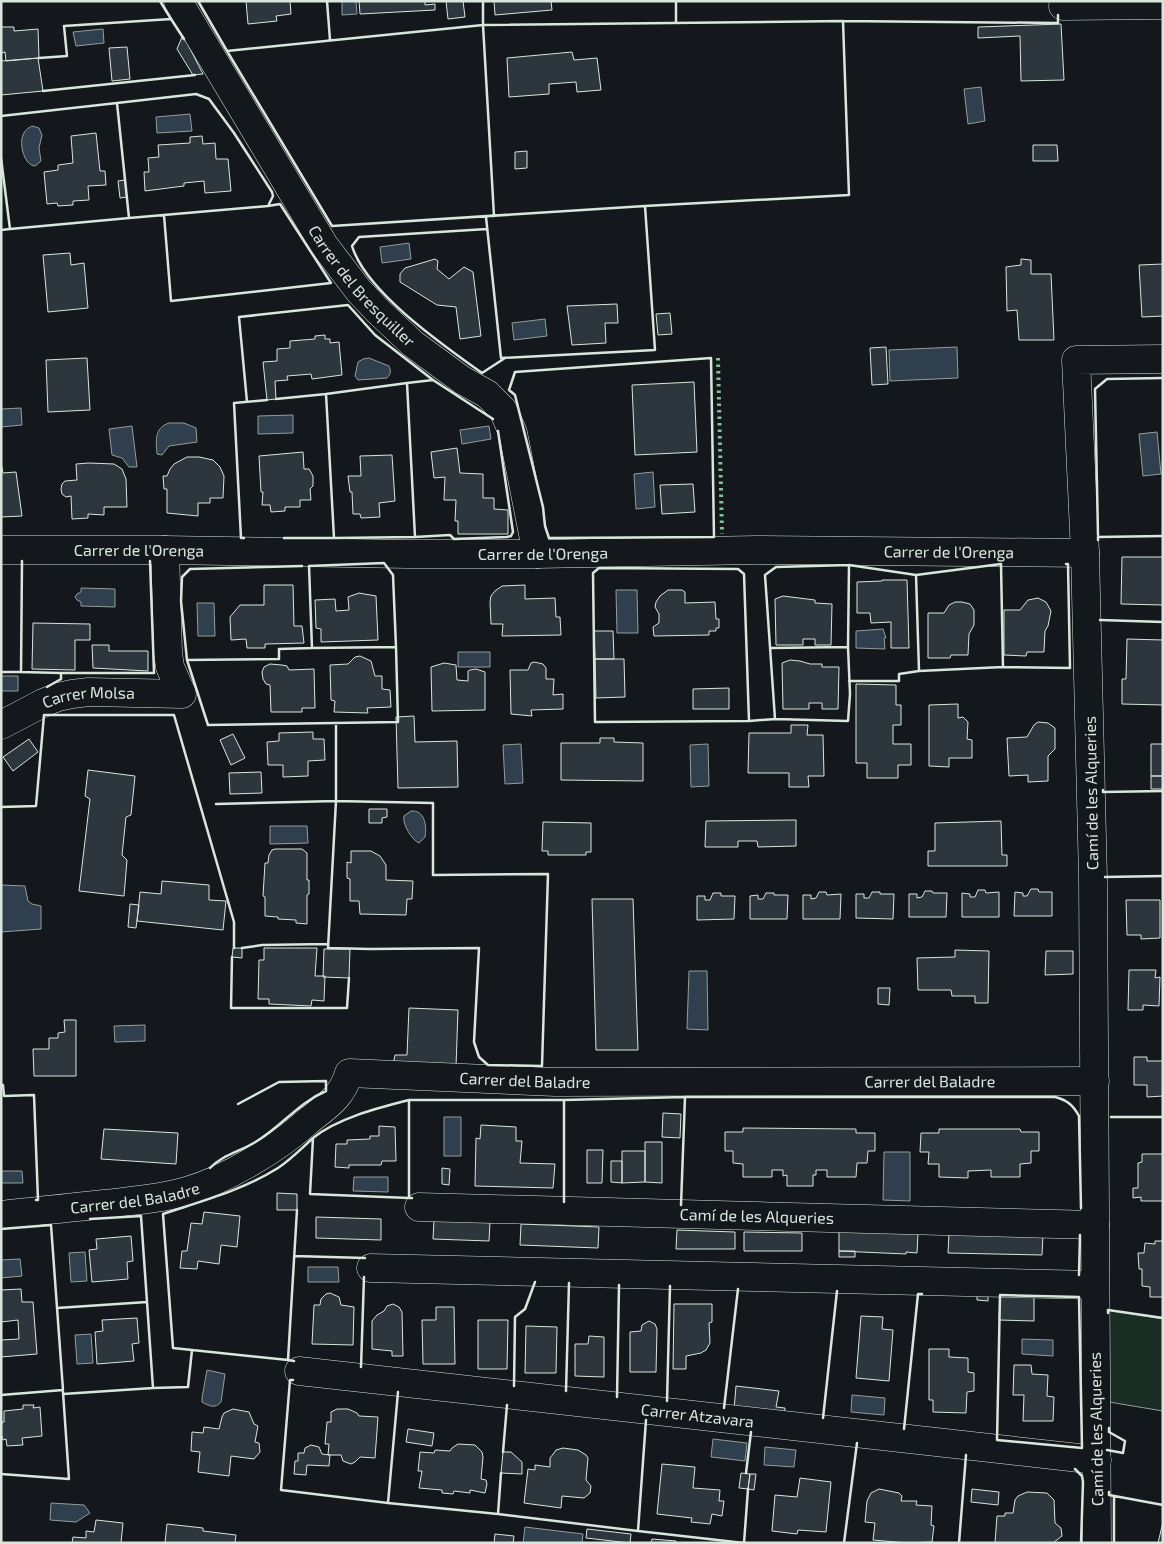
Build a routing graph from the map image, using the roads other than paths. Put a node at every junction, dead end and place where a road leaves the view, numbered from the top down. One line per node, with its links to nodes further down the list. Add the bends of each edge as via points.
1 (178, 1): 8 (street, Carrer del Bresquiller, via 324,245 354,284 413,344 487,394 503,410 513,433)
2 (1163, 5): 3 (street)
3 (1063, 6)
4 (1163, 359): 7 (street, Camí de les Alqueries, via 1076,360)
5 (1, 550): 6 (street, Carrer de l'Orenga)
6 (165, 550): 8 (street, Carrer de l'Orenga); 9 (street, Carrer Molsa, via 168,653 170,667 182,694 72,694 43,703)
7 (1085, 553): 8 (street, Carrer de l'Orenga, via 756,550); 10 (street, Camí de les Alqueries)
8 (537, 554)
9 (1, 726)
10 (1095, 1081): 12 (street, Carrer del Baladre, via 555,1082 349,1073 341,1093 304,1126 261,1156 212,1182 142,1200); 13 (street, Camí de les Alqueries)
11 (419, 1207): 13 (street, Camí de les Alqueries)
12 (1, 1215)
13 (1095, 1226): 15 (street, Camí de les Alqueries)
14 (371, 1268): 15 (street)
15 (1095, 1285): 17 (street, Camí de les Alqueries)
16 (299, 1371): 17 (street, Carrer Atzavara)
17 (1097, 1460): 18 (street, Camí de les Alqueries)
18 (1097, 1543)

